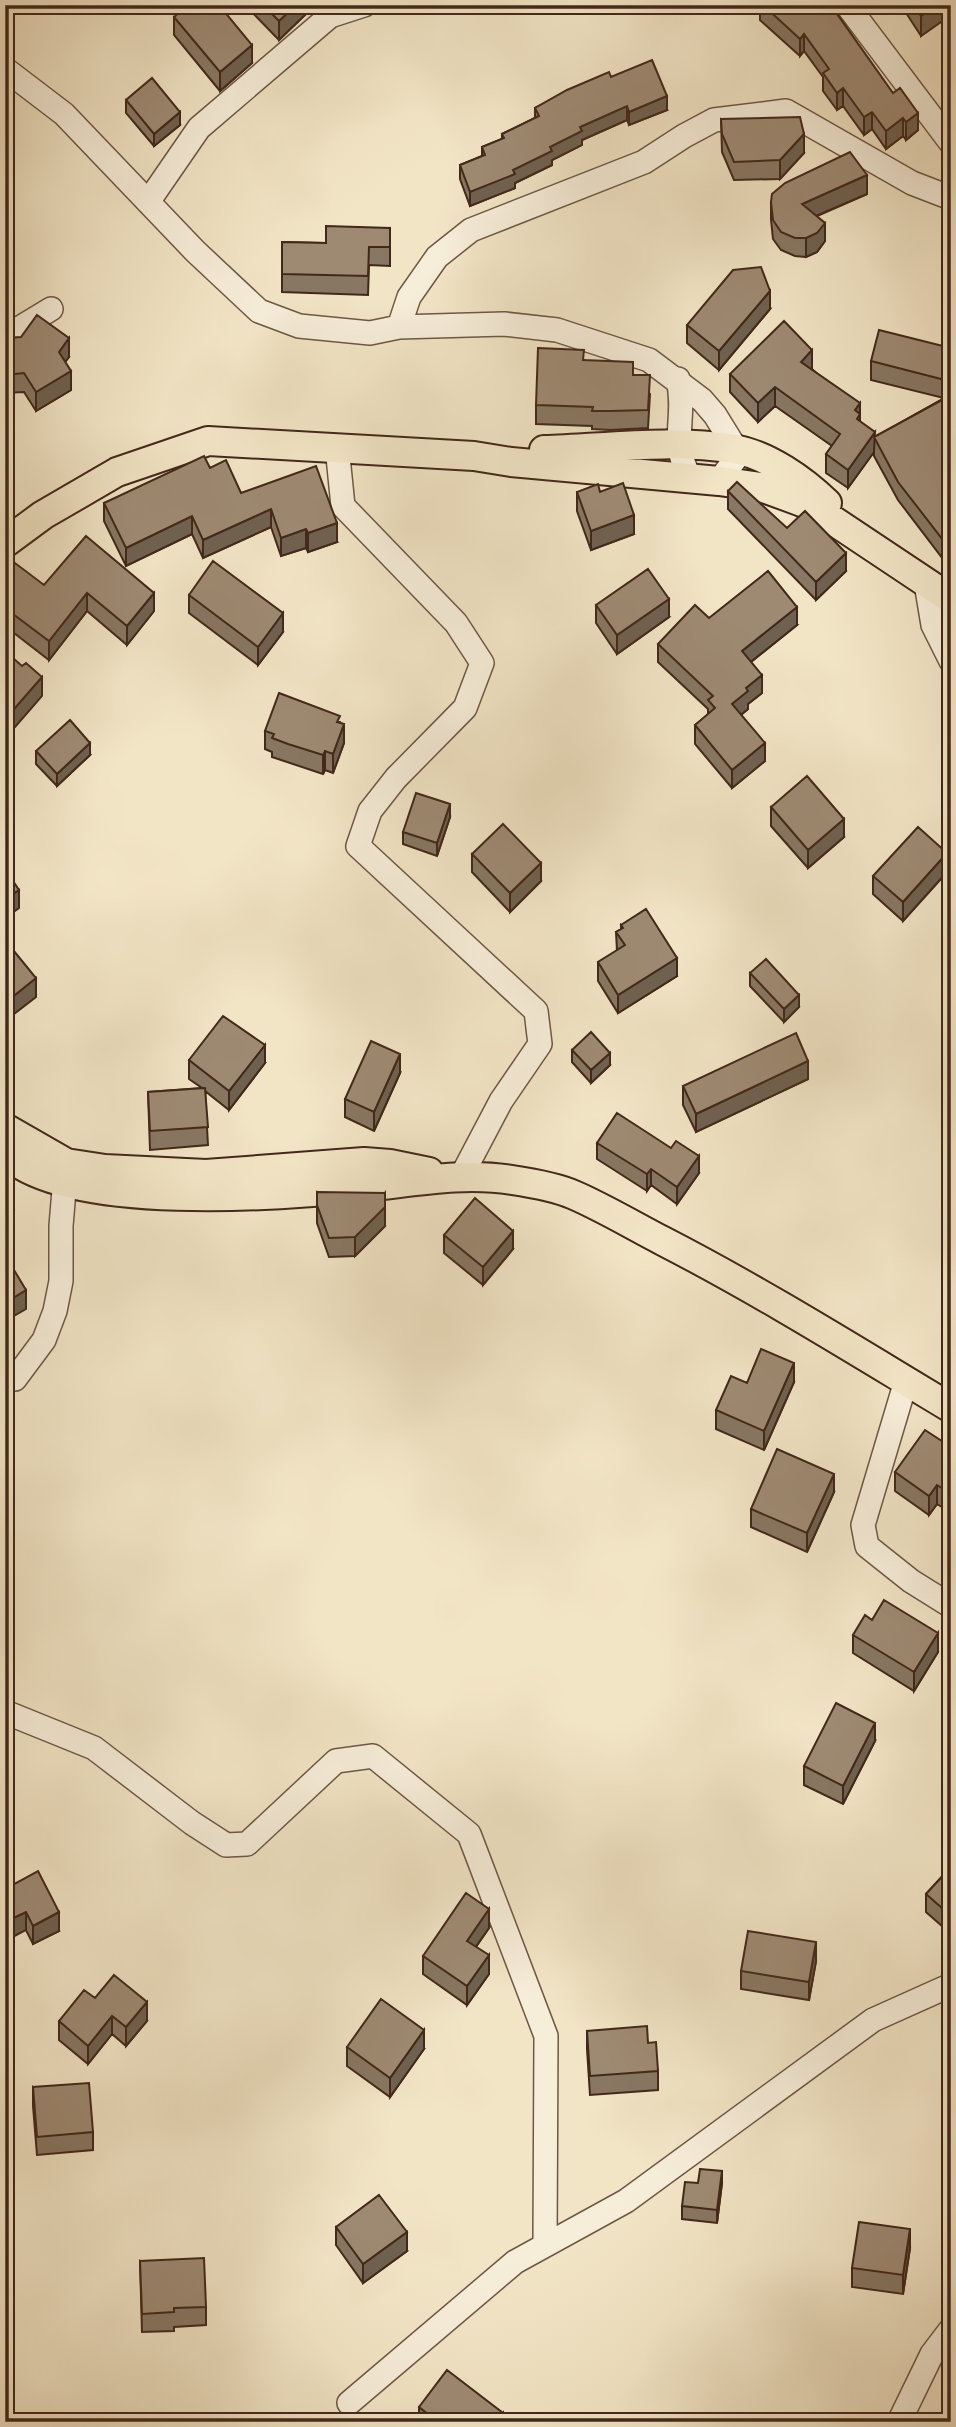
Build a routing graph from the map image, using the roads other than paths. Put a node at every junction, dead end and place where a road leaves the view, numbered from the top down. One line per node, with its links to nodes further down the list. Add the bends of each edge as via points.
1 (364, 5): 6 (street, via 330,16 199,128)
2 (847, 5): 4 (street)
3 (5, 69): 6 (street, via 64,114)
4 (951, 143)
5 (951, 198): 8 (street, via 912,183 786,111 714,120 644,162 471,230 437,257 410,297)
6 (148, 202): 8 (street, via 259,311 299,326 370,333)
7 (51, 309): 9 (street)
8 (399, 327): 10 (street, via 504,324 557,330 649,360)
9 (5, 337)
10 (678, 379): 11 (street, via 682,404); 13 (street, via 715,415)
11 (678, 445): 13 (main road); 14 (main road); 15 (street)
12 (337, 447): 14 (main road); 17 (main road, via 208,442 117,472); 25 (street, via 343,506 456,623 482,663 466,708 370,811 358,846 536,1011 540,1044)
13 (736, 449): 16 (street, via 736,458); 18 (main road, via 805,484)
14 (474, 456): 15 (main road)
15 (690, 478): 16 (main road)
16 (719, 481): 18 (main road, via 761,487 802,502)
17 (5, 543)
18 (875, 548): 19 (main road)
19 (926, 583): 20 (main road); 21 (street, via 933,625)
20 (951, 599)
21 (951, 661)
22 (5, 1128): 24 (main road)
23 (5, 1153): 24 (main road, via 16,1163)
24 (66, 1174): 25 (main road, via 136,1195 264,1196); 26 (street, via 61,1281 55,1311 44,1340 15,1378)
25 (455, 1177): 27 (main road, via 511,1180 572,1194 732,1277)
26 (5, 1379)
27 (906, 1381): 28 (main road); 29 (street, via 863,1525 867,1546)
28 (951, 1408)
29 (951, 1606)
30 (5, 1712): 32 (street, via 94,1748 226,1845 247,1844 336,1761 373,1756 469,1835 546,2036)
31 (951, 1986): 32 (street, via 873,2020 626,2201)
32 (545, 2245): 34 (street, via 515,2262)
33 (951, 2329): 35 (street, via 932,2354)
34 (349, 2403)
35 (899, 2422)

